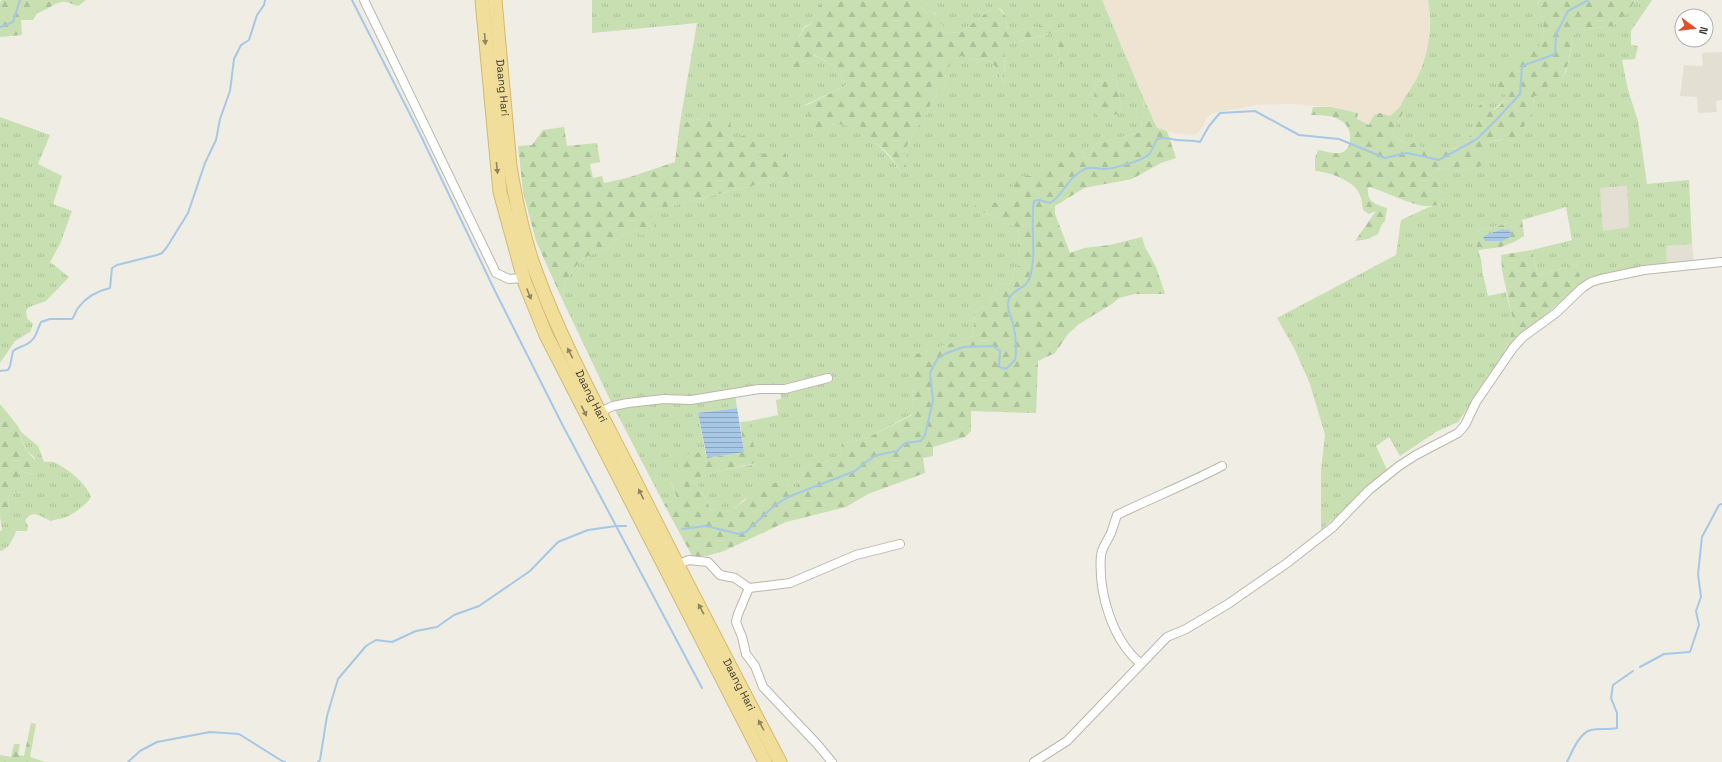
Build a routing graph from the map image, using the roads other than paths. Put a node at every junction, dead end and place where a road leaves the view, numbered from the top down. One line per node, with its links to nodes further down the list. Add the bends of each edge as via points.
1 (364, 0): 5 (street, via 496,274 509,280)
2 (482, 0): 5 (main road, Daang Hari, one-way to 5, via 498,175)
3 (495, 0): 7 (main road, Daang Hari, one-way to 3, via 557,327 536,274 523,227 510,166)
4 (1722, 262): 12 (street, via 1644,270 1601,279 1582,288 1513,348 1458,433 1399,466 1369,490 1333,527 1287,563 1228,604 1186,629 1167,637)
5 (523, 278): 13 (main road, Daang Hari, one-way to 13, via 546,335)
6 (828, 378): 7 (street, via 785,389 758,389 691,400 664,399 628,403)
7 (600, 412): 10 (main road, Daang Hari, one-way to 7)
8 (1222, 466): 12 (street, via 1117,515 1101,554 1103,593 1108,614 1124,645)
9 (900, 544): 11 (street, via 856,554 790,583)
10 (676, 565): 11 (street, via 689,560 708,562 720,576 735,578); 14 (main road, Daang Hari, one-way to 10)
11 (749, 588): 15 (street, via 736,622 746,654 755,666 760,682)
12 (1141, 664): 16 (street, via 1067,741)
13 (765, 762)
14 (780, 762)
15 (832, 762)
16 (1034, 762)

